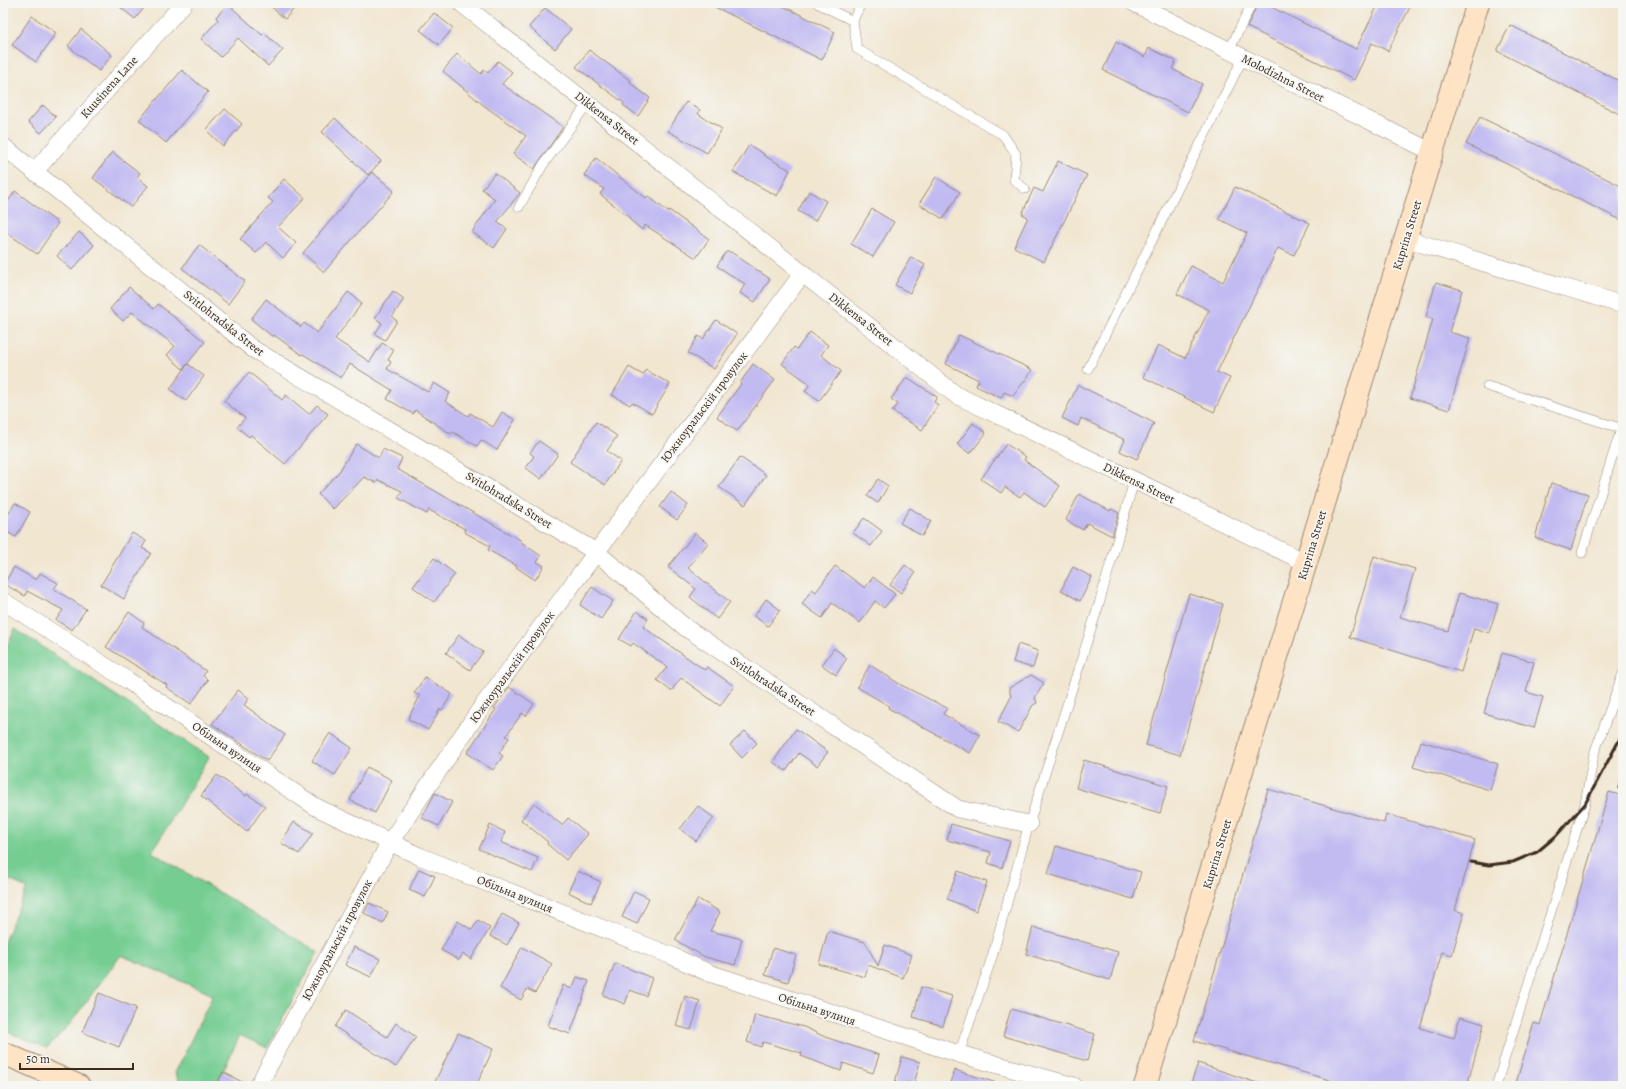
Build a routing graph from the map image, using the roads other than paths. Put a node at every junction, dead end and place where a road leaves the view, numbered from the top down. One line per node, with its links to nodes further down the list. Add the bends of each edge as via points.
1 (184, 3): 13 (street, Kuusinena Lane)
2 (461, 3): 10 (street, Dikkensa Street)
3 (816, 3): 8 (lane)
4 (861, 3): 8 (lane)
5 (1134, 3): 9 (street, Molodizhna Street)
6 (1252, 3): 9 (lane)
7 (1478, 3): 12 (main road, Kuprina Street)
8 (853, 21): 14 (lane, via 857,49 1003,135 1016,154 1014,180)
9 (1236, 54): 12 (street, Molodizhna Street); 19 (lane)
10 (588, 103): 15 (lane, via 542,165); 17 (street, Dikkensa Street)
11 (3, 146): 13 (street, Svitlohradska Street)
12 (1432, 152): 16 (main road, Kuprina Street)
13 (34, 172): 23 (street, Svitlohradska Street, via 254,349)
14 (1025, 189)
15 (519, 207)
16 (1406, 239): 18 (street); 25 (main road, Kuprina Street)
17 (803, 273): 22 (street, Dikkensa Street, via 956,395); 23 (street, Южноуральскій провулок)
18 (1623, 305)
19 (1088, 369)
20 (1487, 386): 21 (lane)
21 (1622, 429): 24 (lane)
22 (1134, 481): 25 (street, Dikkensa Street); 28 (lane, via 1099,604)
23 (596, 552): 28 (street, Svitlohradska Street, via 686,628 958,809); 29 (street, Южноуральскій провулок, via 481,708)
24 (1582, 553)
25 (1307, 563): 35 (main road, Kuprina Street)
26 (3, 601): 29 (street, Обільна вулиця, via 127,680 316,807)
27 (1623, 673): 36 (lane, via 1594,754 1585,804)
28 (1029, 824): 31 (lane, via 992,957)
29 (390, 842): 31 (street, Обільна вулиця, via 709,973); 34 (street, Южноуральскій провулок)
30 (3, 1053): 33 (main road)
31 (959, 1054): 32 (street, Обільна вулиця)
32 (1063, 1084)
33 (79, 1086)
34 (258, 1086)
35 (1145, 1086)
36 (1496, 1086)

